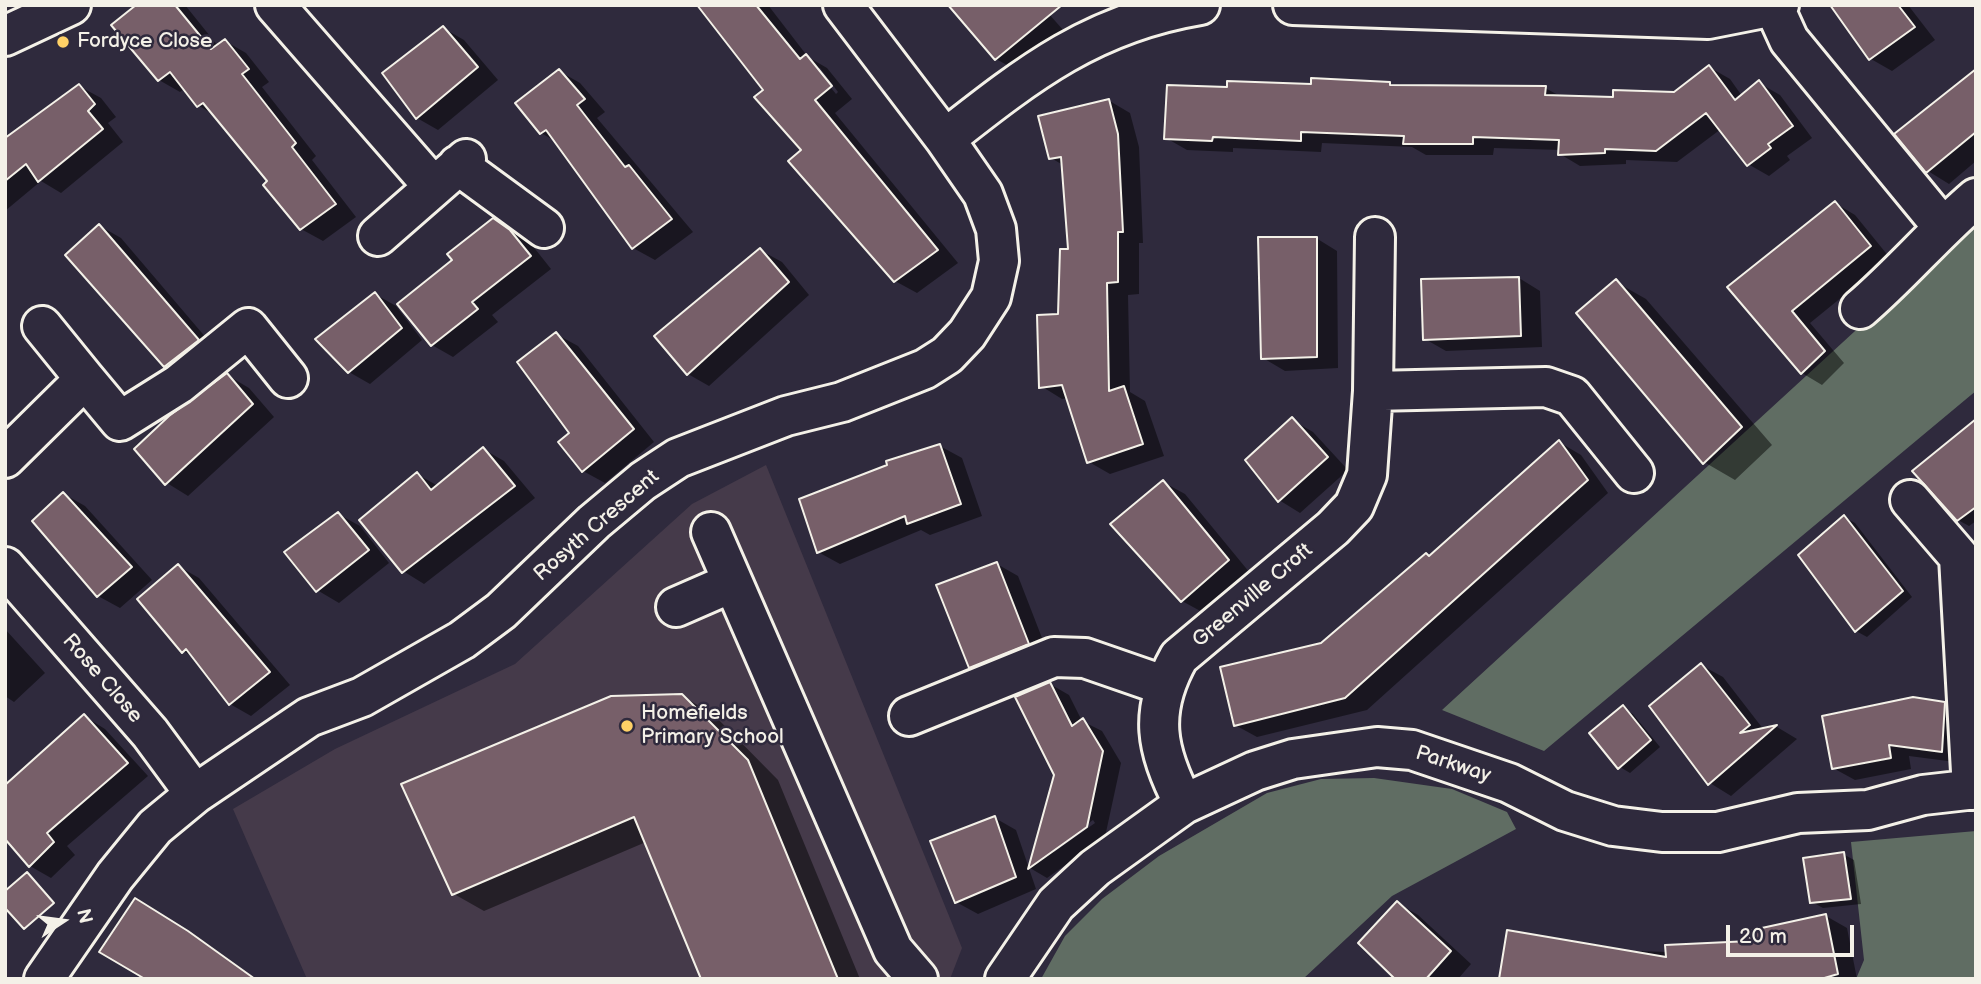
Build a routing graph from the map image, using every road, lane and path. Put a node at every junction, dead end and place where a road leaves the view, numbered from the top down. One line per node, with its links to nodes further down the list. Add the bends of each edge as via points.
1 (71, 5): 7 (street)
2 (275, 5): 9 (street)
3 (843, 5): 8 (street, Rosyth Crescent)
4 (1200, 5): 8 (street, via 1120,25 1075,46 1031,71)
5 (1293, 5): 6 (street, via 1708,19)
6 (1776, 6): 11 (street, via 1789,40)
7 (5, 36)
8 (945, 138): 31 (street, Rosyth Crescent, via 984,194 996,229 999,261 991,297 947,355 925,369 842,402 786,416 678,458 643,481 501,611 462,640 362,697 309,718)
9 (452, 170): 12 (street); 13 (street)
10 (1976, 198): 11 (street)
11 (1942, 226): 15 (street, via 1901,274)
12 (544, 229)
13 (378, 236)
14 (1375, 237): 19 (street, Greenville Croft)
15 (1860, 309)
16 (42, 326): 18 (street)
17 (288, 378): 18 (street, via 248,328 179,384 120,421)
18 (85, 379): 20 (street)
19 (1373, 391): 21 (street, via 1546,387 1572,396); 28 (street, Greenville Croft, via 1367,475 1354,506 1179,657)
20 (5, 458)
21 (1634, 473)
22 (1910, 500): 24 (street, Parkway)
23 (711, 532): 26 (street)
24 (1967, 550): 30 (street, Parkway)
25 (5, 567): 31 (street, Rose Close, via 150,733)
26 (731, 583): 27 (street); 34 (street, via 893,950)
27 (676, 607)
28 (1163, 685): 29 (street, via 1085,658 1054,657); 32 (street, Greenville Croft, via 1158,713 1160,746)
29 (909, 716)
30 (1974, 789): 32 (street, Parkway, via 1923,795 1868,810 1798,813 1718,832 1662,832 1613,825 1545,804 1509,783 1412,750 1377,747 1293,759)
31 (195, 794): 33 (street, Rosyth Crescent, via 155,827 115,876)
32 (1184, 804): 35 (street, Parkway, via 1095,868 1056,904)
33 (44, 979)
34 (918, 979)
35 (1005, 979)

